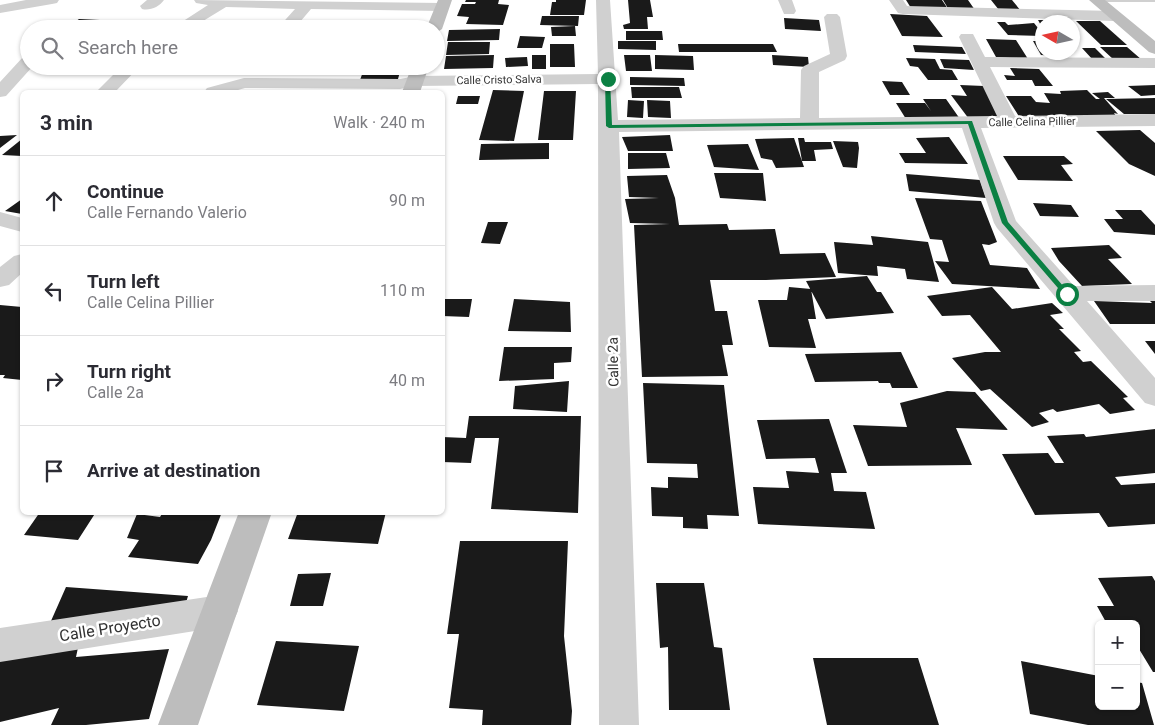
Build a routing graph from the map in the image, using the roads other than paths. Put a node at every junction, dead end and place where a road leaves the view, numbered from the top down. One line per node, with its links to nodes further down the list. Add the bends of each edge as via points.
1 (52, 0): 10 (street)
2 (201, 0): 7 (street)
3 (603, 0): 23 (street, Calle 2a)
4 (896, 0): 11 (street, via 903,10)
5 (1096, 0): 6 (lane); 11 (main road)
6 (1155, 0)
7 (223, 3): 9 (street); 13 (street)
8 (444, 3): 9 (street); 15 (main road)
9 (306, 4): 14 (street)
10 (0, 9)
11 (1114, 16): 17 (main road)
12 (832, 17): 33 (street, via 839,56 810,70)
13 (194, 20)
14 (293, 20)
15 (437, 20)
16 (968, 37): 18 (street)
17 (1155, 49)
18 (980, 62): 19 (street); 31 (street)
19 (1155, 63)
20 (20, 70): 25 (street)
21 (123, 75): 26 (street)
22 (235, 75): 27 (street)
23 (608, 79): 24 (street, Calle Cristo Salva); 34 (street, Calle 2a)
24 (416, 80): 28 (street, Calle Cristo Salva, via 400,84 244,83)
25 (1, 90): 29 (street)
26 (107, 90)
27 (217, 90)
28 (221, 90)
29 (20, 93)
30 (1155, 120): 31 (street, Calle Celina Pillier)
31 (1009, 122): 32 (street, Calle Celina Pillier)
32 (970, 123): 33 (street, Calle Celina Pillier); 40 (street, via 1005,223)
33 (809, 125): 34 (street, Calle Celina Pillier)
34 (609, 126): 46 (street, Calle 2a)
35 (0, 219): 36 (street)
36 (20, 224)
37 (20, 262): 38 (street)
38 (0, 280)
39 (1155, 293): 40 (street)
40 (1067, 294): 41 (street)
41 (1155, 396)
42 (255, 515): 43 (main road)
43 (220, 611): 44 (street, Calle Proyecto); 45 (main road)
44 (0, 646)
45 (178, 725)
46 (619, 725)

